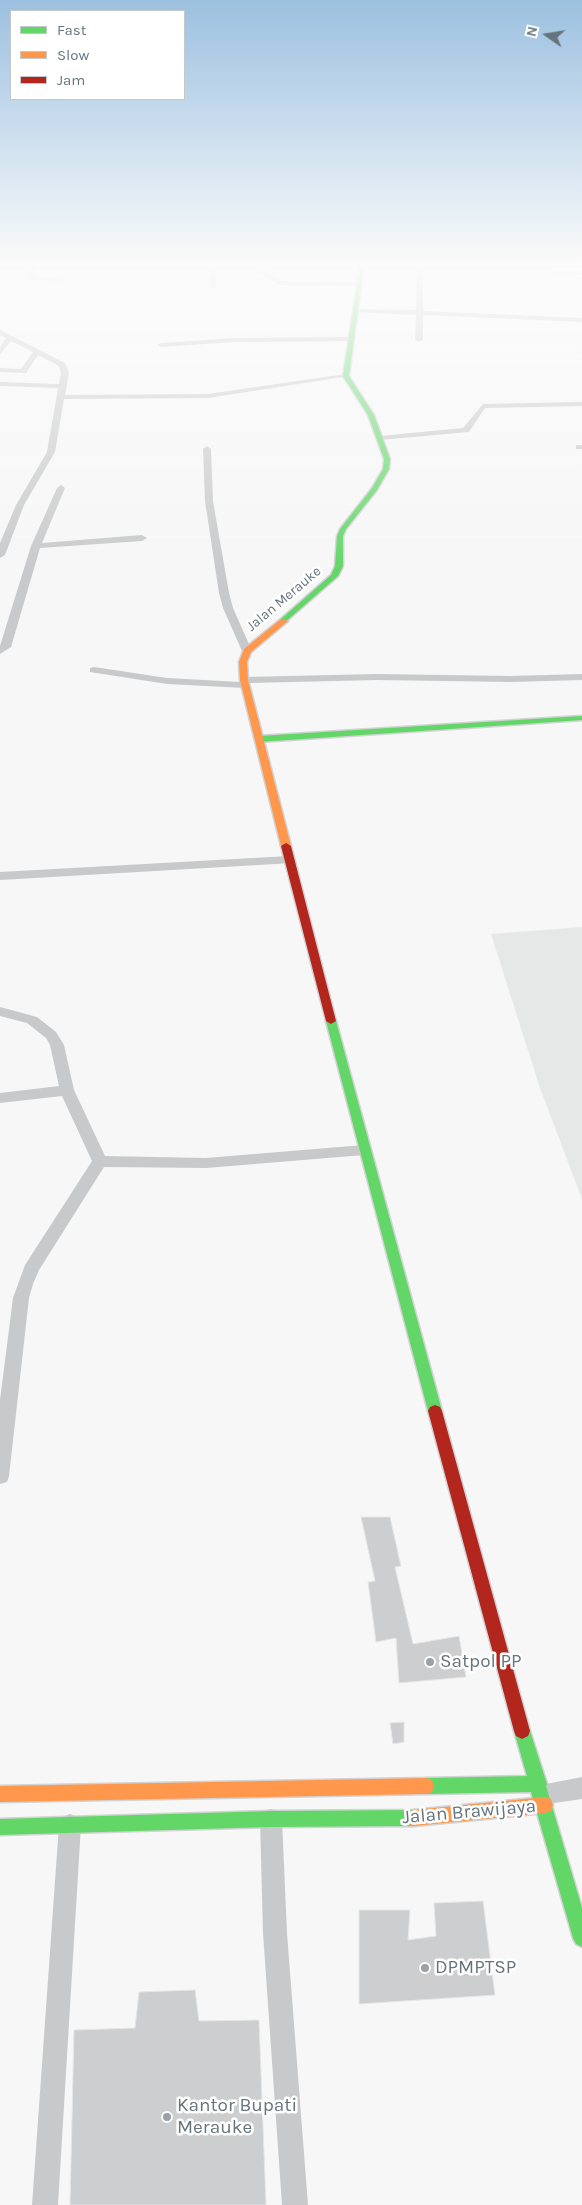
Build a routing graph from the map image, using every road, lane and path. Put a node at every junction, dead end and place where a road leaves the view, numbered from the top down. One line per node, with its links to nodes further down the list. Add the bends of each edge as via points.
1 (25, 368): 4 (street, via 23,371)
2 (64, 368): 7 (street)
3 (347, 368): 5 (main road)
4 (0, 370)
5 (346, 376): 8 (street, via 208,396); 10 (main road, Jalan Merauke, via 371,415)
6 (0, 384): 7 (street)
7 (61, 386): 8 (street)
8 (60, 397): 15 (street, via 51,452 20,505)
9 (582, 404): 10 (street, via 483,406 466,430)
10 (380, 438): 17 (main road, Jalan Merauke, via 387,459 384,476 343,529 337,571 326,586)
11 (207, 449): 17 (street, via 209,501 216,528 224,593)
12 (61, 488): 14 (street)
13 (142, 538): 14 (street)
14 (36, 546): 16 (street, via 6,647)
15 (0, 555)
16 (0, 651)
17 (247, 651): 20 (main road, Jalan Merauke, via 243,662)
18 (94, 670): 20 (street, via 167,681)
19 (582, 677): 20 (street)
20 (244, 682): 22 (main road, Jalan Merauke)
21 (582, 718): 22 (main road)
22 (259, 739): 23 (main road, Jalan Merauke)
23 (289, 860): 24 (street); 28 (main road, Jalan Merauke)
24 (0, 876)
25 (0, 1011): 26 (street, via 32,1020 49,1031 57,1045)
26 (66, 1090): 27 (street); 29 (street)
27 (0, 1098)
28 (364, 1150): 29 (street, via 206,1163); 34 (main road, Jalan Merauke, via 512,1697)
29 (100, 1161): 30 (street, via 31,1269 25,1284)
30 (0, 1476)
31 (582, 1788): 34 (street)
32 (233, 1789): 33 (main road, Jalan Brawijaya); 34 (main road, Jalan Brawijaya); 36 (main road)
33 (0, 1794)
34 (546, 1794): 35 (main road, Jalan Brawijaya, via 427,1818); 39 (main road, Jalan Merauke)
35 (270, 1819): 36 (main road, Jalan Brawijaya); 41 (street)
36 (232, 1821): 37 (main road, Jalan Brawijaya)
37 (70, 1825): 38 (main road, Jalan Brawijaya); 40 (street)
38 (0, 1827)
39 (582, 1938)
40 (45, 2205)
41 (295, 2205)

